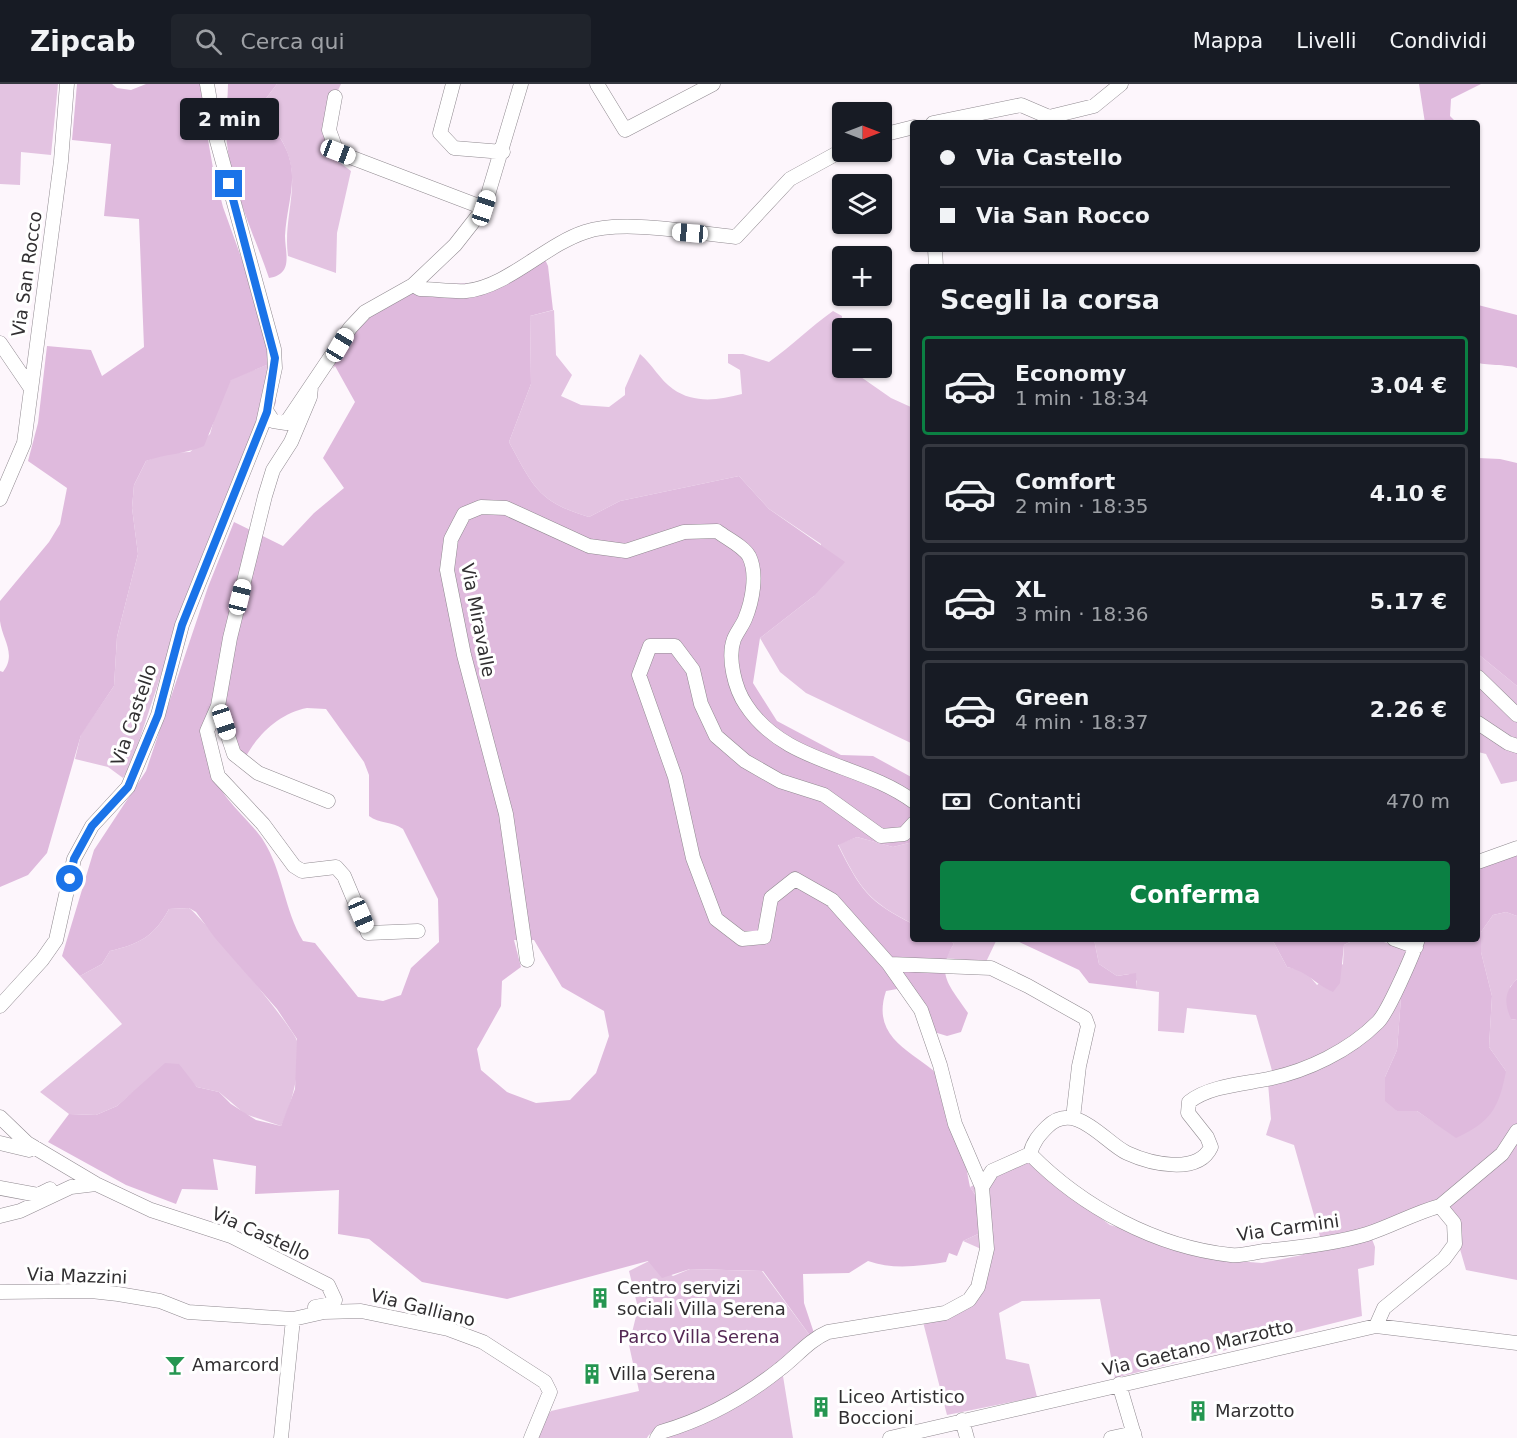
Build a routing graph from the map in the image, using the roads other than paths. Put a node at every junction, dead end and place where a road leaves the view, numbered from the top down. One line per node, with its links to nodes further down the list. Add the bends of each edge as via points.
1 (67, 84): 18 (street, Via San Rocco, via 61,161)
2 (207, 84): 20 (street, via 217,141 274,349 275,368)
3 (453, 84): 13 (street, via 440,133 454,148)
4 (521, 84): 13 (street)
5 (597, 84): 6 (street, via 625,130)
6 (713, 84)
7 (1121, 84): 10 (street, via 1094,106)
8 (335, 98): 15 (street, via 329,130 338,152)
9 (948, 120): 10 (street, via 1022,105)
10 (1046, 120)
11 (910, 128): 12 (street)
12 (892, 132)
13 (503, 152): 15 (street)
14 (832, 156): 16 (street, via 790,179 735,237 622,226 586,231 556,244 493,283 466,291 420,289)
15 (484, 208): 16 (street, via 454,245)
16 (413, 285): 19 (street, via 365,312)
17 (0, 343): 18 (street)
18 (30, 387): 21 (street, Via San Rocco, via 24,443)
19 (311, 387): 20 (street, via 286,423 273,421); 23 (street, via 265,496 230,638)
20 (267, 412): 36 (street, Via Castello, via 182,625 158,715 128,787 92,826 74,859 56,940)
21 (0, 499)
22 (1480, 679): 24 (street)
23 (219, 706): 28 (street, via 234,754 258,773); 32 (street, via 207,731 218,776 263,824 294,866 302,871 336,867 344,876 368,933)
24 (1517, 716)
25 (1480, 724): 26 (street)
26 (1517, 746)
27 (910, 799): 34 (street, Via Miravalle, via 771,735 745,704 733,672 733,641 752,598 753,573 749,556 717,531 684,532 626,551 589,546 506,508 481,507 464,514 451,539 447,570 464,655 506,814)
28 (328, 801)
29 (910, 827): 35 (street, via 904,834 881,836 824,795 780,781 745,761 716,736 700,704 693,670 675,646 650,646 639,675 675,777 693,858 716,919 742,939 764,937 771,898 795,879 832,900)
30 (1517, 848): 31 (street)
31 (1480, 861)
32 (418, 931)
33 (1417, 943): 38 (street, via 1379,1021 1351,1041 1322,1061 1291,1074 1224,1088 1189,1102 1188,1113 1211,1147 1196,1162 1178,1165 1126,1153)
34 (527, 960)
35 (890, 964): 38 (street, via 991,968 1085,1018 1088,1026); 44 (street, via 921,1010 955,1125)
36 (0, 1006)
37 (0, 1117): 41 (street, Via Castello)
38 (1073, 1118): 42 (street, via 1051,1124 1036,1139)
39 (1517, 1131): 46 (street, via 1502,1154)
40 (0, 1143): 41 (street, Via Castello, via 29,1150)
41 (34, 1147): 43 (street, Via Castello)
42 (1030, 1154): 44 (street, via 992,1172); 46 (street, Via Carmini, via 1083,1201 1121,1220 1176,1242 1233,1255 1368,1234)
43 (90, 1180): 45 (street, via 57,1185 38,1195); 47 (street); 49 (street, Via Castello, via 151,1210 231,1236 328,1285 335,1300 310,1309)
44 (982, 1187): 58 (street, via 987,1249 978,1287 969,1300 945,1313 818,1336 753,1388 692,1423 661,1431)
45 (0, 1188)
46 (1440, 1206): 51 (street, via 1454,1223 1455,1244 1444,1259 1384,1308)
47 (0, 1216)
48 (0, 1292): 50 (street, Via Mazzini, via 100,1292 150,1299 188,1312)
49 (307, 1316): 50 (street, Via Galliano); 57 (street, Via Galliano, via 361,1311 448,1329 483,1342 545,1382 550,1392)
50 (293, 1320): 56 (street)
51 (1376, 1326): 52 (street, Via Gaetano Marzotto); 53 (street, Via Gaetano Marzotto)
52 (1517, 1343)
53 (1119, 1384): 54 (street, Via Gaetano Marzotto); 55 (street)
54 (962, 1420): 59 (street, Via Gaetano Marzotto); 60 (street)
55 (1134, 1435): 61 (street)
56 (281, 1438)
57 (531, 1438)
58 (657, 1438)
59 (890, 1438)
60 (967, 1438)
61 (1111, 1438)

